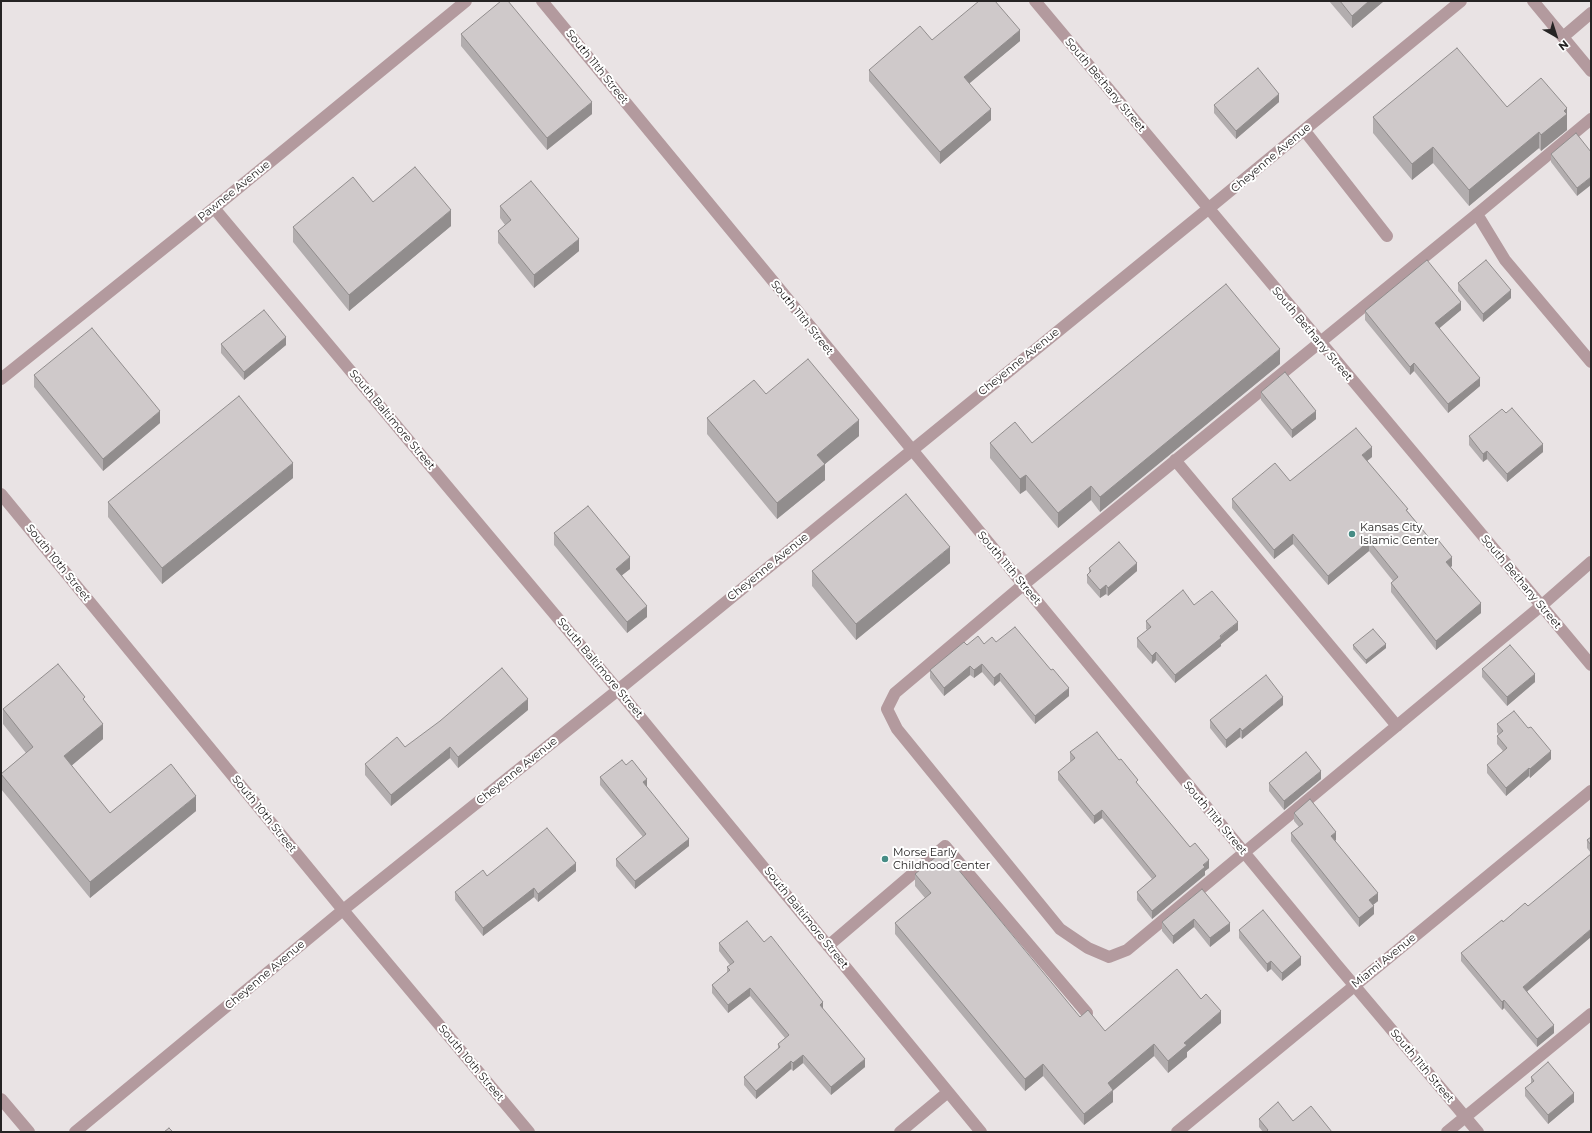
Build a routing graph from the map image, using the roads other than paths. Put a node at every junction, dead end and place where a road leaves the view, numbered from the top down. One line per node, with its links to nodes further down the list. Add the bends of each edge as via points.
1 (466, 1): 11 (street, Pawnee Avenue)
2 (542, 1): 18 (street, South 11th Street)
3 (1035, 1): 12 (street, South Bethany Street)
4 (1461, 1): 10 (street, Cheyenne Avenue)
5 (1534, 1): 7 (street)
6 (1591, 13): 7 (street)
7 (1563, 37): 8 (street)
8 (1591, 71)
9 (1591, 119): 13 (street)
10 (1304, 130): 12 (street, Cheyenne Avenue); 14 (street)
11 (214, 208): 17 (street, Pawnee Avenue); 25 (street, South Baltimore Street)
12 (1208, 209): 15 (street, South Bethany Street); 18 (street, Cheyenne Avenue)
13 (1477, 214): 15 (street); 16 (street, via 1505,260)
14 (1388, 236)
15 (1319, 342): 19 (street); 23 (street, South Bethany Street)
16 (1591, 362)
17 (1, 379)
18 (911, 450): 22 (street, South 11th Street); 25 (street, Cheyenne Avenue)
19 (1175, 460): 22 (street); 26 (street)
20 (1, 494): 29 (street, South 10th Street)
21 (1591, 562): 23 (street)
22 (1023, 585): 28 (street, South 11th Street); 28 (street, via 895,694 887,709 896,729 1060,929 1088,948 1109,958 1127,950)
23 (1541, 606): 24 (street, South Bethany Street); 26 (street)
24 (1591, 665)
25 (618, 690): 29 (street, Cheyenne Avenue); 30 (street, South Baltimore Street)
26 (1397, 726): 28 (street)
27 (1591, 791): 31 (street, Miami Avenue)
28 (1244, 852): 31 (street, South 11th Street)
29 (343, 910): 38 (street, Cheyenne Avenue); 39 (street, South 10th Street)
30 (828, 946): 32 (street, via 946,846); 34 (street, South Baltimore Street)
31 (1354, 986): 36 (street, South 11th Street); 42 (street, Miami Avenue)
32 (1087, 1012)
33 (1591, 1014): 36 (street)
34 (948, 1092): 40 (street); 41 (street, South Baltimore Street)
35 (1, 1099): 37 (street)
36 (1465, 1117): 43 (street); 44 (street, South 11th Street)
37 (29, 1132)
38 (75, 1132)
39 (529, 1132)
40 (900, 1132)
41 (981, 1132)
42 (1177, 1132)
43 (1447, 1132)
44 (1478, 1132)

